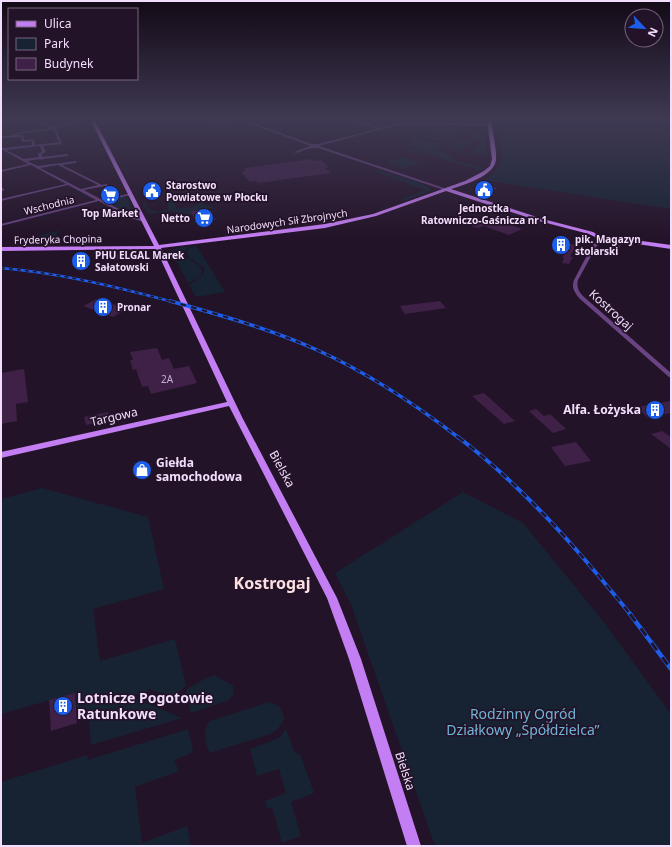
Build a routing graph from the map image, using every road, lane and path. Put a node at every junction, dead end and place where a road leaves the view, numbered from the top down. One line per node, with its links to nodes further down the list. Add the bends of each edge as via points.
1 (22, 159): 7 (street)
2 (41, 159): 3 (street); 7 (street)
3 (44, 159)
4 (112, 159): 18 (street, Bielska)
5 (355, 159): 16 (street)
6 (493, 159): 16 (street, Narodowych Sił Zbrojnych, via 492,166 479,177)
7 (25, 160): 9 (street)
8 (75, 162): 10 (street)
9 (32, 164): 11 (street); 12 (street)
10 (58, 164): 11 (street); 14 (street)
11 (38, 167): 13 (street)
12 (2, 172)
13 (69, 184): 15 (street); 19 (street)
14 (100, 185): 15 (street); 17 (street)
15 (81, 190): 20 (street)
16 (448, 190): 23 (street, via 541,220); 25 (street, Narodowych Sił Zbrojnych, via 379,214 343,223)
17 (117, 191)
18 (130, 194): 20 (street, Wschodnia); 21 (street, Bielska)
19 (1, 200)
20 (101, 201): 21 (street, via 131,217); 22 (street, Wschodnia)
21 (142, 218): 25 (street, Bielska)
22 (1, 225)
23 (595, 234): 24 (street); 26 (street, Kostrogaj)
24 (605, 235): 26 (street, Kostrogaj); 27 (street)
25 (156, 246): 28 (street, Fryderyka Chopina); 30 (street, Bielska)
26 (594, 246): 29 (street, Kostrogaj, via 575,282 577,292)
27 (671, 247)
28 (1, 249)
29 (671, 376)
30 (232, 403): 31 (street, Targowa); 32 (street, Bielska, via 336,609 355,659)
31 (1, 455)
32 (414, 846)

